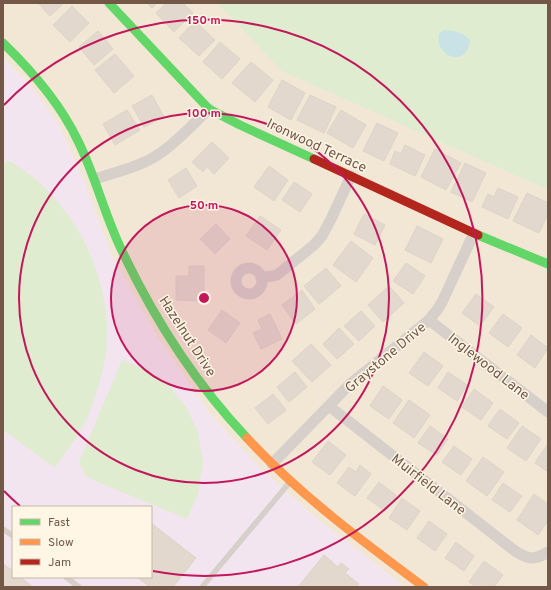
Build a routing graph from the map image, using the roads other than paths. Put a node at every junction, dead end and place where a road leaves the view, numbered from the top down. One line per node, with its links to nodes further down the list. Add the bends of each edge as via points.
1 (109, 3): 3 (street, Ironwood Terrace)
2 (3, 43): 5 (street, Hazelnut Drive, via 34,74 55,102 77,139)
3 (209, 109): 4 (street, Ironwood Terrace); 5 (street, via 170,147 158,155 146,162)
4 (351, 176): 6 (street, Ironwood Terrace); 8 (street, via 322,236 277,275)
5 (95, 179): 12 (street, Hazelnut Drive, via 119,246 168,335 215,402)
6 (474, 233): 7 (street, Ironwood Terrace); 9 (street, Graystone Drive, via 442,302)
7 (548, 264)
8 (262, 278)
9 (429, 320): 10 (street, Graystone Drive, via 361,375); 11 (street, Inglewood Lane)
10 (329, 406): 12 (street, Graystone Drive); 16 (street, Muirfield Lane, via 514,551 532,559)
11 (548, 412)
12 (272, 464): 13 (street, Hazelnut Drive)
13 (290, 481): 19 (lane); 20 (street, Hazelnut Drive)
14 (3, 529): 15 (lane)
15 (12, 535)
16 (548, 552)
17 (67, 578): 18 (lane)
18 (79, 587)
19 (202, 587)
20 (424, 587)

